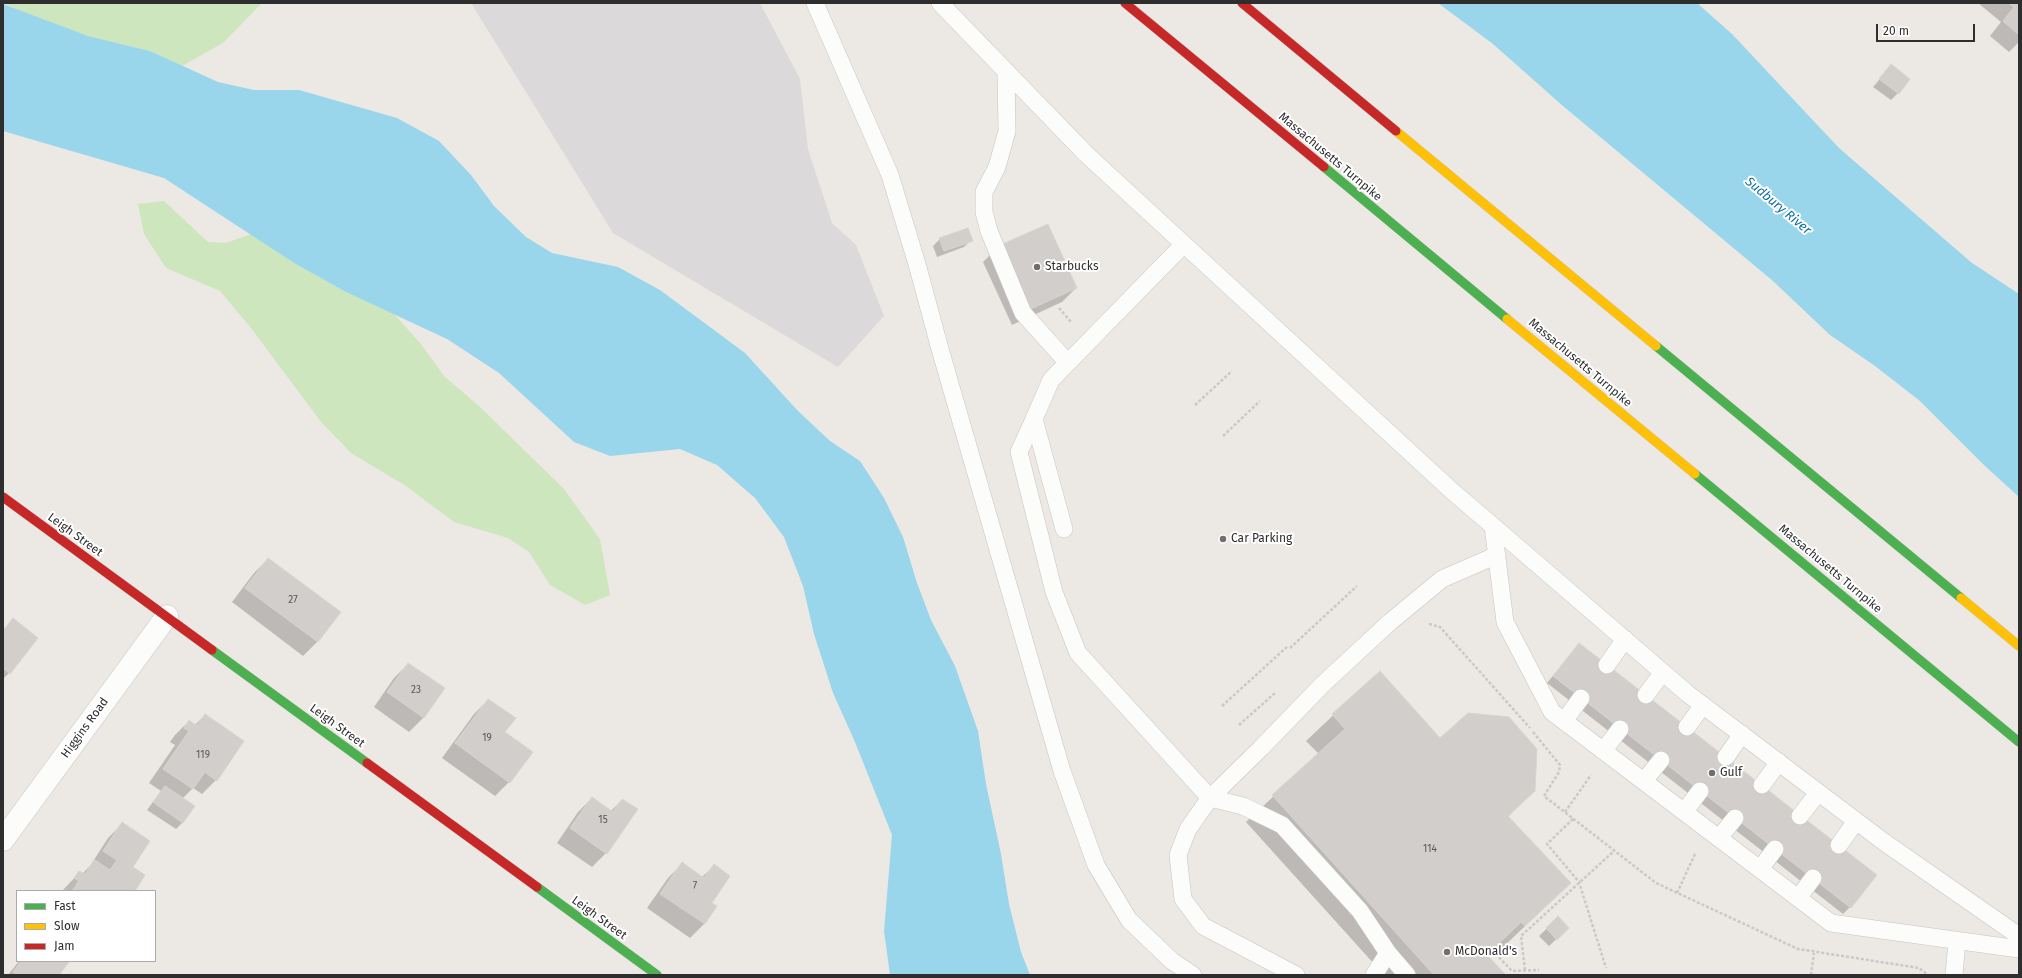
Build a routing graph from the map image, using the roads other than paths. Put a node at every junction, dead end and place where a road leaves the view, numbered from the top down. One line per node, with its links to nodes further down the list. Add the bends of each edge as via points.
1 (815, 3): 51 (lane, via 890,175 1062,771 1096,865 1129,920 1172,961)
2 (940, 3): 5 (lane)
3 (1125, 3): 25 (main road, Massachusetts Turnpike)
4 (1242, 3): 15 (main road)
5 (1006, 72): 6 (lane, via 1086,154); 7 (lane, via 1007,131 997,167 984,192 984,212 988,231 1023,313)
6 (1184, 244): 7 (lane); 10 (lane)
7 (1068, 363): 8 (lane, via 1051,380)
8 (1034, 419): 11 (lane); 34 (lane, via 1019,452 1054,592 1078,653)
9 (3, 497): 13 (main road, Leigh Street)
10 (1493, 526): 12 (lane); 14 (lane)
11 (1064, 529)
12 (1497, 555): 21 (lane, via 1505,622 1552,712); 34 (lane, via 1442,579 1390,622 1328,679)
13 (167, 616): 40 (street, Higgins Road); 50 (main road, Leigh Street)
14 (1625, 640): 16 (lane); 17 (lane)
15 (2019, 646)
16 (1607, 665)
17 (1663, 672): 18 (lane); 20 (lane)
18 (1646, 695)
19 (1581, 698): 21 (lane)
20 (1703, 705): 22 (lane); 24 (lane)
21 (1564, 721): 26 (lane)
22 (1687, 726)
23 (1620, 729): 26 (lane)
24 (1742, 734): 27 (lane); 29 (lane)
25 (2019, 742)
26 (1605, 752): 30 (lane)
27 (1726, 757)
28 (1661, 760): 30 (lane)
29 (1779, 762): 31 (lane); 33 (lane)
30 (1644, 781): 35 (lane)
31 (1762, 785)
32 (1700, 791): 35 (lane)
33 (1818, 793): 36 (lane); 38 (lane)
34 (1210, 798): 49 (lane, via 1243,806 1282,825 1360,911); 52 (lane, via 1188,829 1178,855 1183,899 1203,926)
35 (1684, 812): 39 (lane)
36 (1800, 816)
37 (1735, 818): 39 (lane)
38 (1856, 821): 41 (lane); 46 (lane)
39 (1713, 833): 43 (lane)
40 (3, 840)
41 (1839, 845)
42 (1775, 849): 43 (lane)
43 (1760, 869): 45 (lane)
44 (1813, 878): 45 (lane)
45 (1798, 898): 47 (lane, via 1831,923)
46 (2019, 936)
47 (1957, 941): 48 (lane); 55 (lane)
48 (2019, 949)
49 (1388, 953): 53 (lane); 54 (lane)
50 (657, 975)
51 (1193, 975)
52 (1296, 975)
53 (1374, 975)
54 (1407, 975)
55 (1954, 975)

